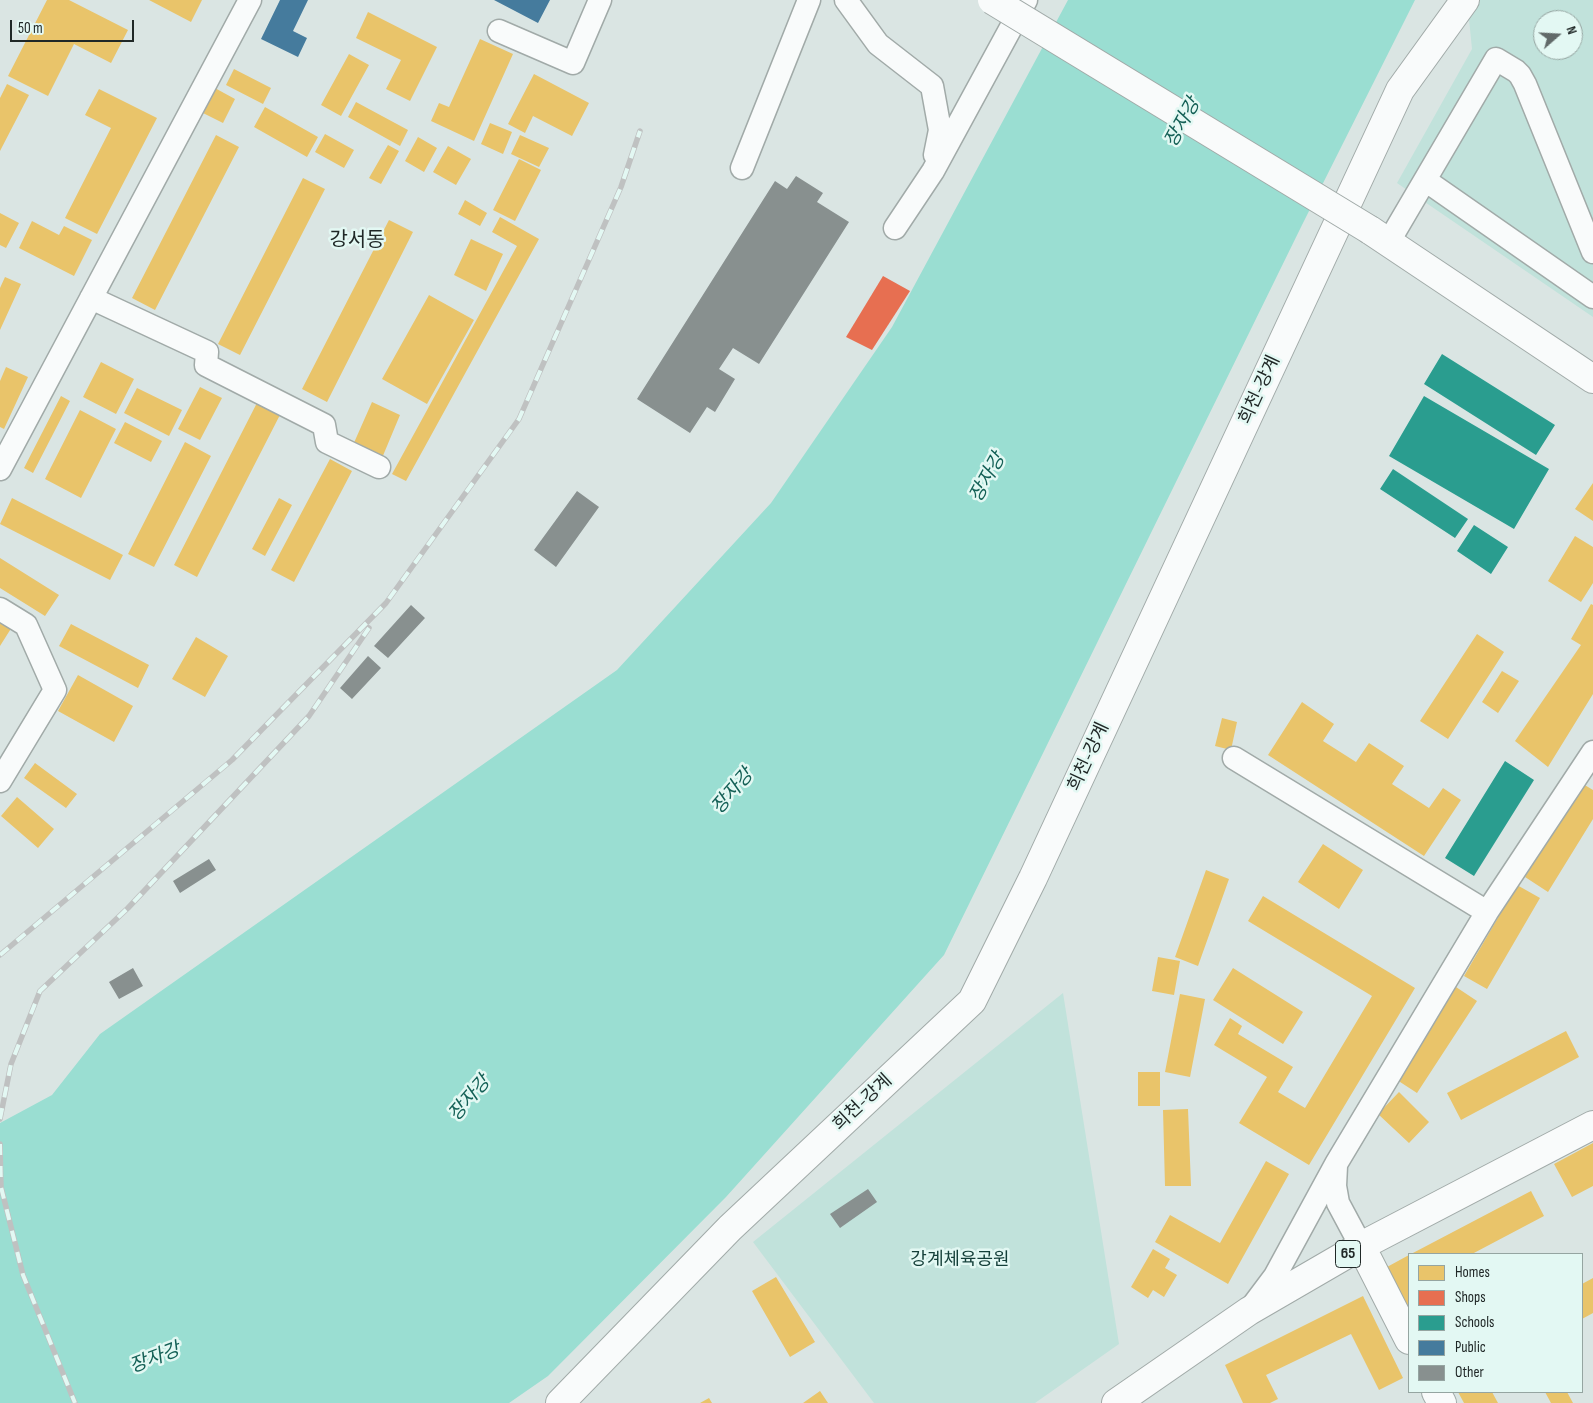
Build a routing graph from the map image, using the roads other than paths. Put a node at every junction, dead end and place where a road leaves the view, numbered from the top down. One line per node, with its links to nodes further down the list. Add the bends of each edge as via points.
1 (250, 0): 16 (street)
2 (600, 0): 8 (street, via 573,63)
3 (809, 0): 9 (street)
4 (846, 0): 10 (street, via 878,44 932,86 940,130)
5 (992, 0): 13 (main road, bridge)
6 (1026, 0): 10 (street)
7 (1465, 0): 30 (main road, 희천-강계, via 1400,90 972,1001 730,1228)
8 (499, 31)
9 (742, 168)
10 (933, 171): 12 (street)
11 (1425, 180): 13 (street); 14 (street, via 1496,59 1516,71 1525,84); 15 (street)
12 (895, 228)
13 (1379, 237): 17 (main road)
14 (1593, 252)
15 (1593, 297)
16 (91, 298): 18 (street, via 207,352 206,365 324,425 327,442); 19 (street)
17 (1593, 379)
18 (379, 467)
19 (0, 469)
20 (0, 608): 23 (street, via 26,625 55,690)
21 (1593, 752): 24 (street)
22 (1234, 758): 24 (street)
23 (0, 781)
24 (1487, 912): 26 (street)
25 (1593, 1125): 27 (main road, 65)
26 (1336, 1164): 27 (street, via 1338,1203); 28 (street, via 1275,1276)
27 (1361, 1246): 28 (main road, 65); 29 (main road)
28 (1249, 1311): 31 (main road, 65)
29 (1408, 1338)
30 (560, 1403)
31 (1116, 1403)

